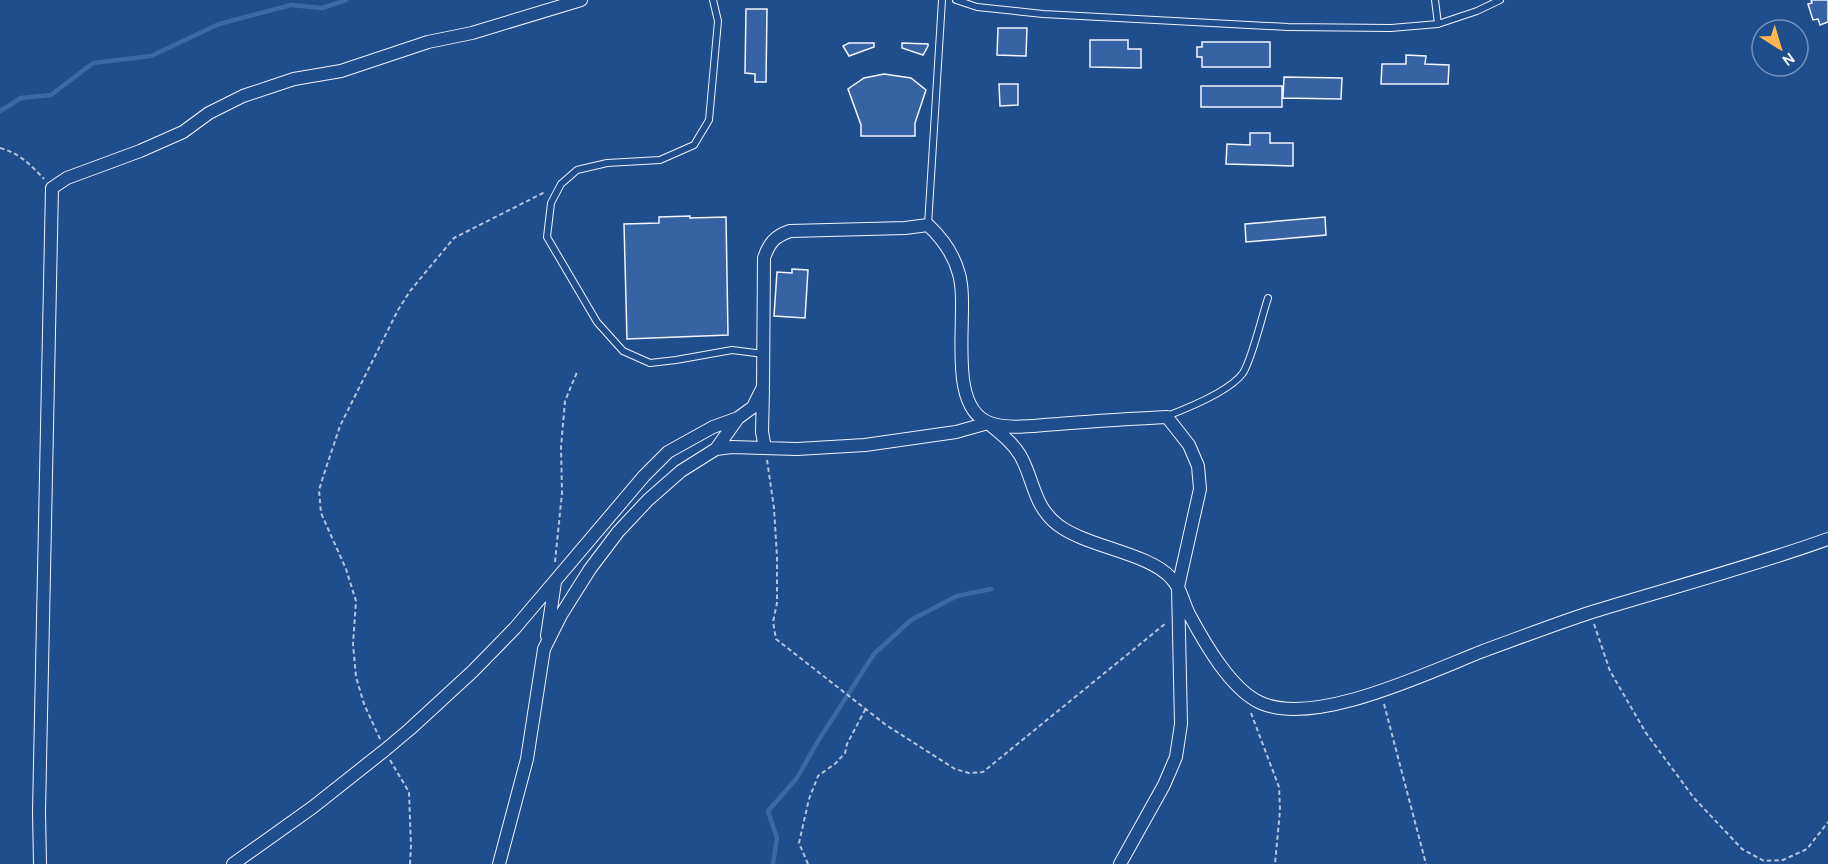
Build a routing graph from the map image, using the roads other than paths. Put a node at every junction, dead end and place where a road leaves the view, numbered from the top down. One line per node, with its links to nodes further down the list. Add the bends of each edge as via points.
1 (581, 0): 21 (street, via 243,96 183,132 51,188)
2 (713, 0): 10 (lane, via 718,21 709,120 694,145 660,160 607,163 577,170 561,184 551,203 547,237 597,322 623,351 650,363 732,350)
3 (942, 0): 8 (lane)
4 (956, 0): 7 (lane, via 977,7 1043,14 1288,27 1391,28)
5 (1435, 0): 7 (lane)
6 (1500, 0): 7 (lane)
7 (1438, 24)
8 (928, 225): 10 (street, via 790,231 778,235 768,245 764,258); 14 (street, via 940,235 960,275 965,396 973,411)
9 (1268, 298): 12 (lane, via 1245,370 1237,380)
10 (765, 354): 11 (street)
11 (763, 387): 13 (street, via 753,407); 15 (street)
12 (1167, 417): 14 (street, via 1014,427); 19 (street, via 1189,445 1198,466 1200,489)
13 (738, 418): 16 (street); 18 (street, via 668,452)
14 (988, 423): 15 (street, via 865,446); 19 (street, via 1021,456 1042,507 1058,525 1153,565)
15 (765, 448): 16 (street)
16 (716, 449): 20 (street, via 681,471 618,532 561,615)
17 (1828, 539): 19 (street, via 1590,613 1381,692 1304,708 1260,703 1245,693 1214,656)
18 (556, 581): 20 (street); 22 (street, via 473,671 385,750)
19 (1178, 587): 24 (street, via 1181,724 1176,757)
20 (544, 649): 23 (street, via 527,759)
21 (40, 864)
22 (233, 864)
23 (499, 864)
24 (1120, 864)

